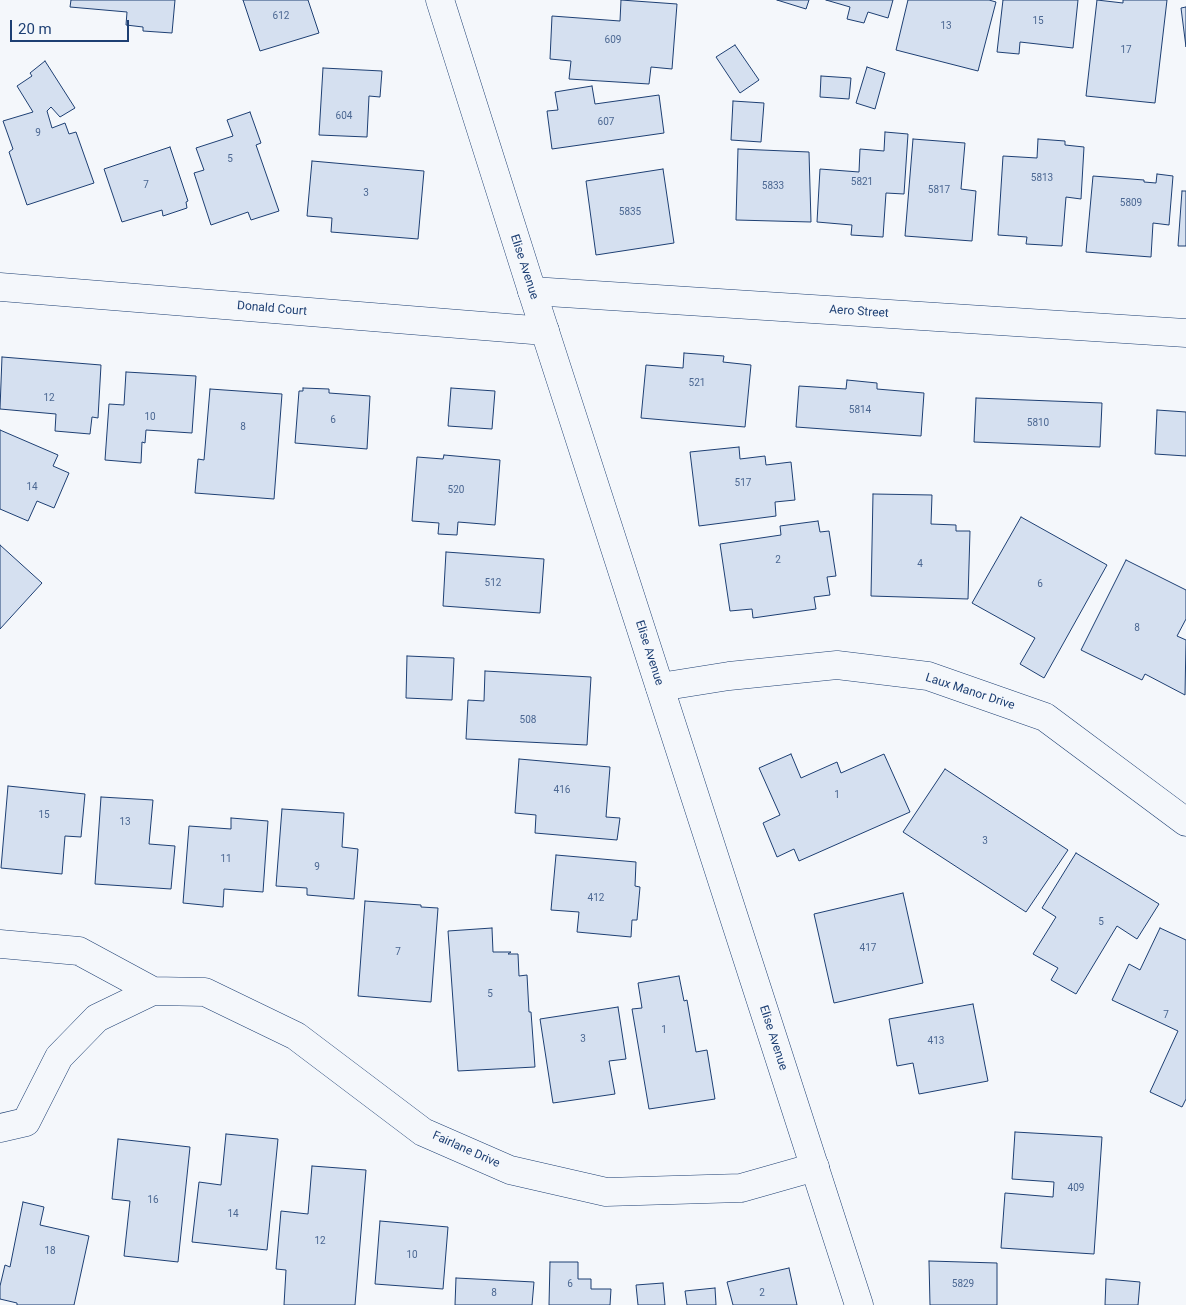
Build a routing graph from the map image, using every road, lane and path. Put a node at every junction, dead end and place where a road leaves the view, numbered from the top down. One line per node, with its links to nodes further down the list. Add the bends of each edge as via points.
1 (440, 0): 3 (street, Elise Avenue)
2 (0, 287): 4 (street, Donald Court)
3 (532, 291): 4 (street, Elise Avenue); 5 (street, Aero Street)
4 (545, 331): 6 (street, Elise Avenue)
5 (1186, 333)
6 (660, 687): 7 (street, Laux Manor Drive, via 837,665 928,676 1045,717); 11 (street, Elise Avenue)
7 (1186, 822)
8 (0, 944): 9 (street, Fairlane Drive, via 79,951)
9 (152, 990): 10 (street, Fairlane Drive, via 96,1018 59,1057 26,1122); 11 (street, Fairlane Drive, via 205,992 296,1036 423,1132 510,1170 606,1192 741,1188)
10 (0, 1128)
11 (815, 1167): 12 (street, Elise Avenue)
12 (859, 1305)

